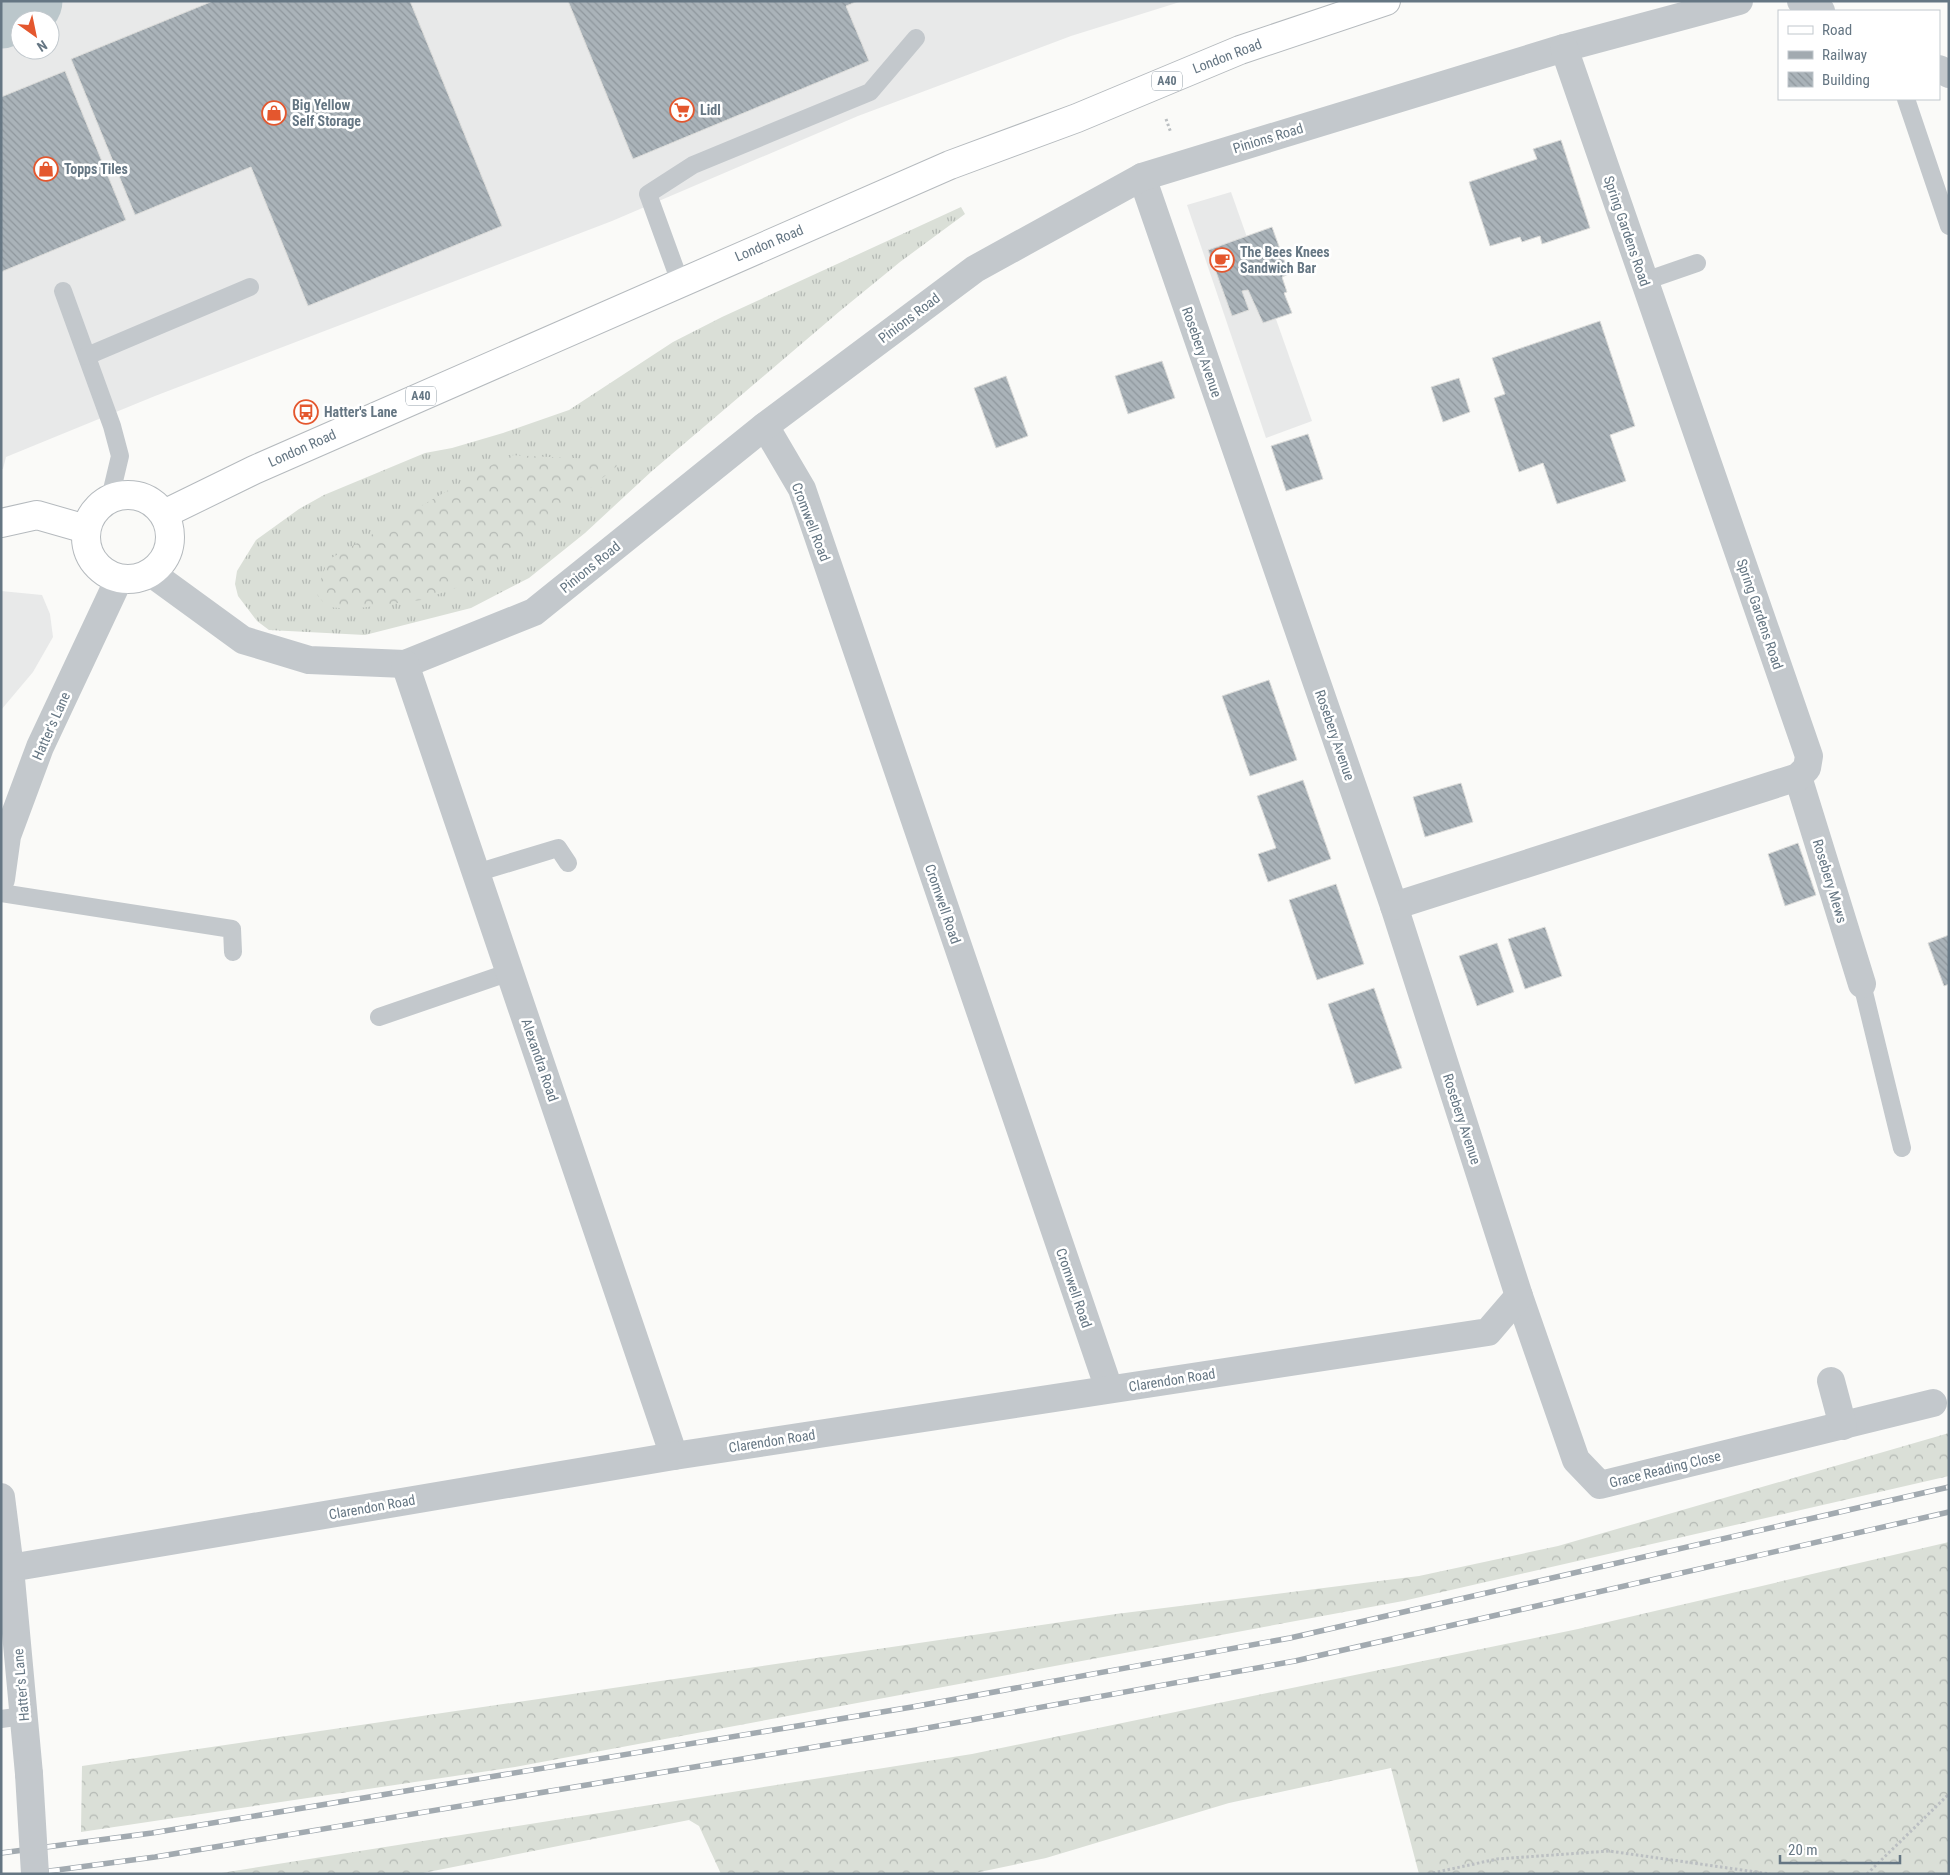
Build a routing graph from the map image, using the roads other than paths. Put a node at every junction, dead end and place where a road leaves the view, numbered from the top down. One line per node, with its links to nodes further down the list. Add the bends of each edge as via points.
1 (1739, 1): 6 (street, Pinions Road)
2 (1801, 1): 4 (street)
3 (1375, 2): 12 (main road, London Road / A40, via 1240,50 950,165)
4 (1818, 10)
5 (916, 38): 12 (lane, via 870,92 693,165 648,194)
6 (1564, 48): 8 (street, Pinions Road); 11 (street, Spring Gardens Road)
7 (1906, 100): 9 (lane)
8 (1142, 177): 16 (street, Pinions Road, via 975,269); 30 (street, Rosebery Avenue)
9 (1949, 226)
10 (1697, 264): 11 (lane)
11 (1644, 281): 24 (street, Spring Gardens Road, via 1809,756 1807,768)
12 (680, 282): 18 (main road, London Road / A40, via 254,470)
13 (250, 287): 15 (lane)
14 (63, 290): 15 (lane)
15 (87, 356): 17 (lane, via 120,456)
16 (765, 426): 23 (street, Pinions Road, via 534,612); 38 (street, Cromwell Road, via 802,489)
17 (110, 498): 18 (main road, via 130,494 149,500); 20 (main road, via 94,510)
18 (164, 514): 21 (main road, via 171,535 166,556)
19 (1, 523): 20 (main road, via 37,515)
20 (86, 529): 22 (main road, via 86,546 92,561 104,573)
21 (151, 573): 22 (main road, via 136,579); 23 (street, Pinions Road, via 243,640 309,660)
22 (119, 579): 25 (street, Hatter's Lane, via 40,747)
23 (405, 664): 27 (street, Alexandra Road)
24 (1798, 777): 30 (street); 33 (street, Rosebery Mews)
25 (4, 837): 28 (street, Hatter's Lane)
26 (568, 863): 27 (lane, via 558,848)
27 (476, 873): 32 (street, Alexandra Road)
28 (1, 879)
29 (1, 893): 31 (lane, via 232,928)
30 (1394, 906): 36 (street, Rosebery Avenue)
31 (233, 952)
32 (510, 972): 34 (lane); 41 (street, Alexandra Road)
33 (1862, 984): 35 (lane)
34 (379, 1017)
35 (1902, 1148)
36 (1519, 1296): 38 (street, Clarendon Road, via 1488,1332); 40 (street, Grace Reading Close, via 1576,1460 1600,1485)
37 (1831, 1382): 40 (street)
38 (1109, 1389): 41 (street, Clarendon Road)
39 (1933, 1403): 40 (street, Grace Reading Close)
40 (1843, 1426)
41 (674, 1456): 44 (street, Clarendon Road)
42 (1, 1497): 43 (street, Hatter's Lane)
43 (2, 1526): 44 (street, Hatter's Lane)
44 (10, 1568): 45 (street, Hatter's Lane)
45 (12, 1718): 46 (street, Hatter's Lane, bridge, via 29,1774)
46 (35, 1874)

